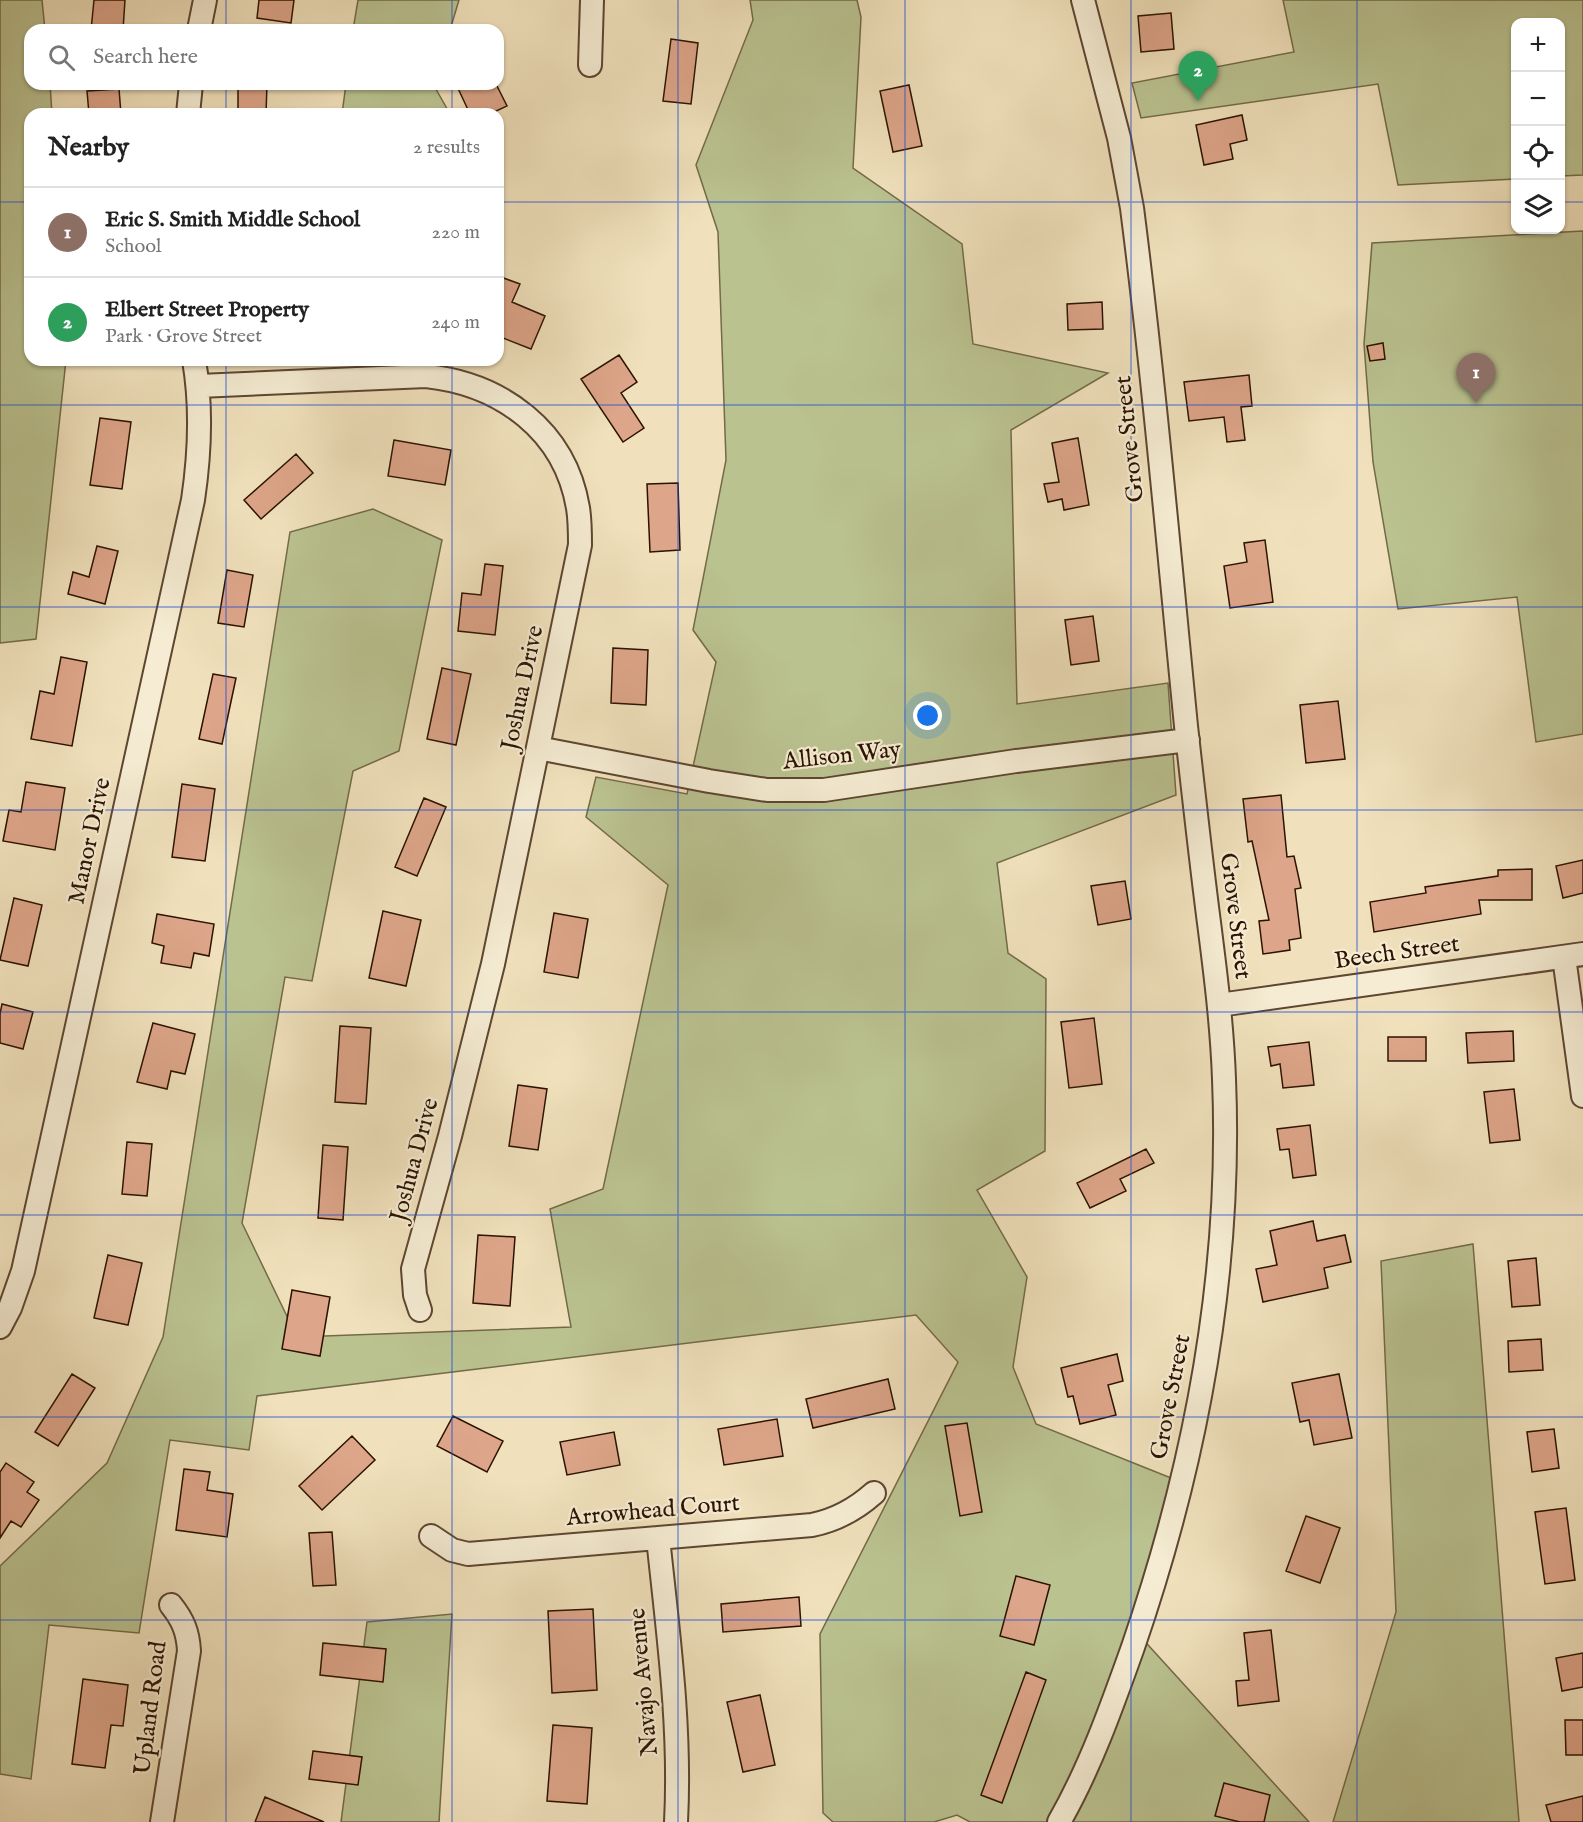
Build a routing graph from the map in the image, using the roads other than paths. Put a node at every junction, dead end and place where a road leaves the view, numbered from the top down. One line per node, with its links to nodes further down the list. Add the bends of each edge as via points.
1 (205, 0): 4 (street)
2 (592, 0): 5 (street)
3 (1083, 0): 10 (street, Grove Street, via 1119,138 1132,208)
4 (200, 24)
5 (590, 65)
6 (190, 90): 7 (street)
7 (189, 108)
8 (195, 366): 9 (street, Manor Drive)
9 (199, 386): 11 (street, Joshua Drive, via 451,378 503,399 543,433 571,482 578,508 580,545); 16 (street, Manor Drive, via 200,430 193,500 23,1271)
10 (1188, 740): 11 (street, Allison Way, via 1016,760 824,790 744,787); 13 (street, Grove Street)
11 (538, 748): 15 (street, Joshua Drive, via 493,964 413,1269)
12 (1574, 956): 13 (street, Beech Street); 14 (street)
13 (1219, 1005): 23 (street, Grove Street, via 1226,1144 1224,1213 1215,1304 1196,1416 1148,1601 1119,1686)
14 (1583, 1096)
15 (420, 1310)
16 (0, 1327)
17 (874, 1493): 19 (street, Arrowhead Court, via 859,1507 820,1523)
18 (431, 1536): 19 (street, Arrowhead Court, via 452,1550 468,1554)
19 (658, 1538): 22 (street, Navajo Avenue, via 676,1724)
20 (171, 1605): 21 (street, Upland Road, via 183,1619 189,1651)
21 (162, 1822)
22 (676, 1822)
23 (1059, 1822)

